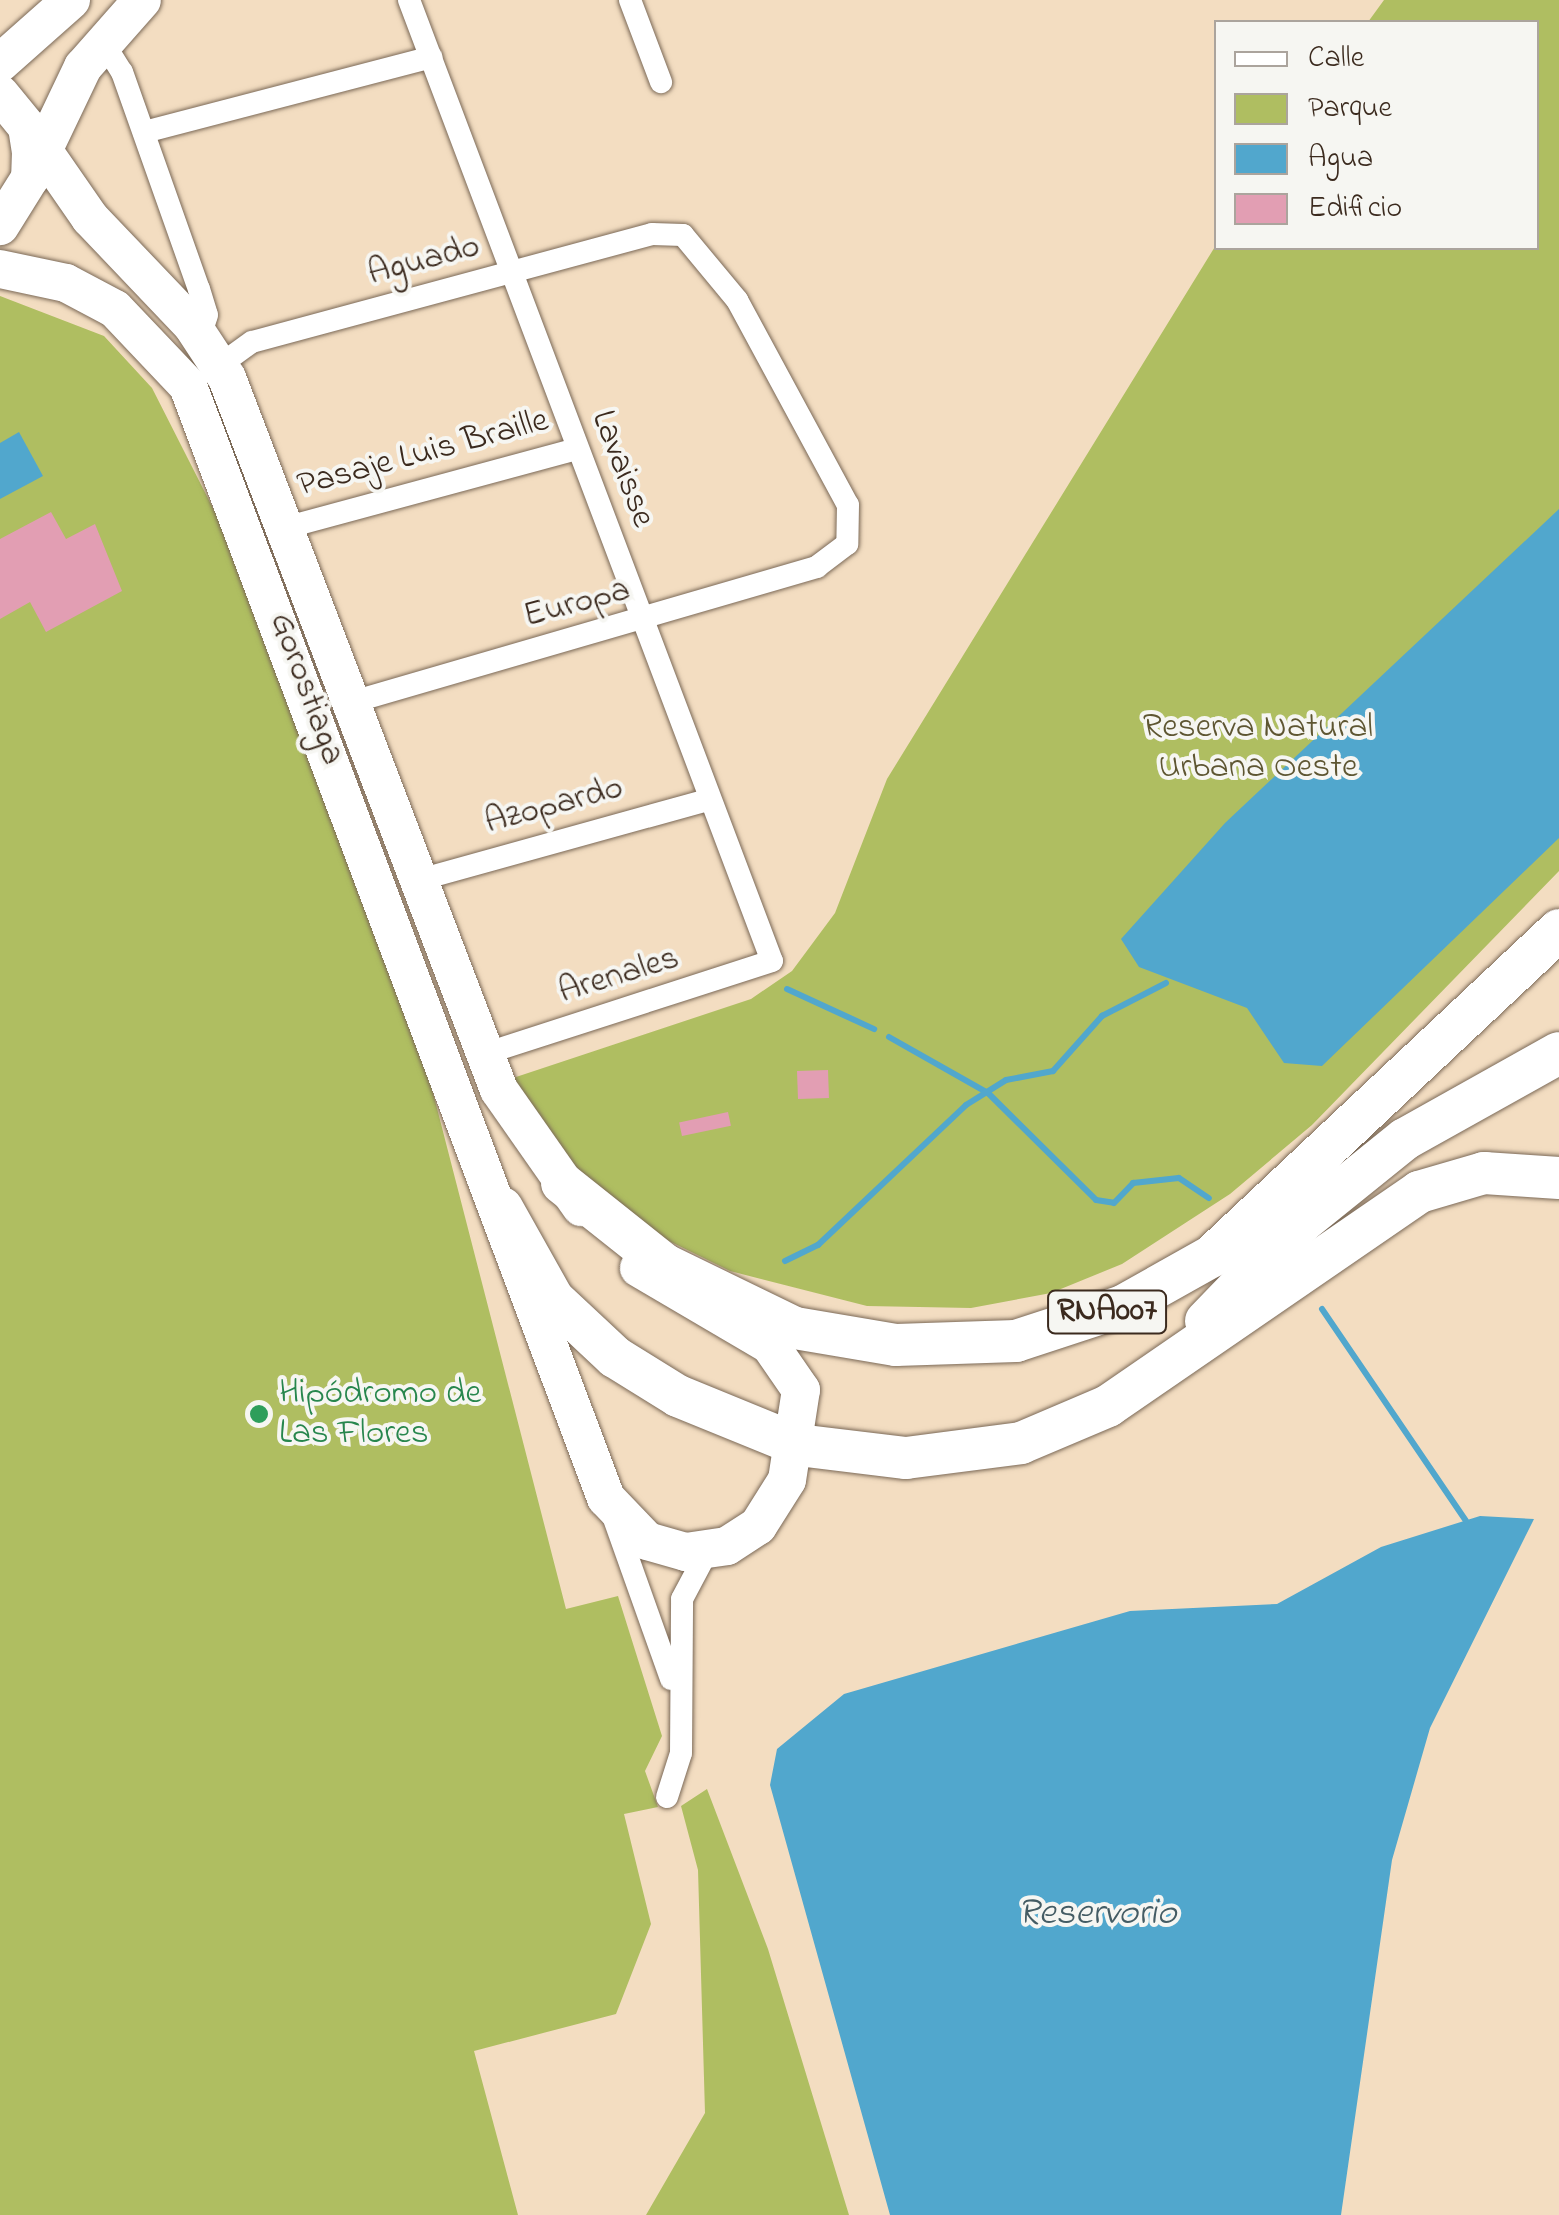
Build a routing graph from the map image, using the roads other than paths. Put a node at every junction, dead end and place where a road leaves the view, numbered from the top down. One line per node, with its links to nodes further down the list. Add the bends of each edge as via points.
1 (71, 0): 7 (main road)
2 (142, 0): 5 (main road)
3 (409, 0): 6 (street, Lavaisse)
4 (630, 0): 8 (street)
5 (103, 42): 10 (street, Gorostiaga); 11 (main road)
6 (431, 57): 10 (street); 14 (street, Lavaisse)
7 (0, 64)
8 (661, 82)
9 (0, 94): 11 (main road, Gorostiaga)
10 (144, 132): 15 (street, Gorostiaga, via 207,315)
11 (35, 152): 12 (main road); 15 (main road, Gorostiaga)
12 (0, 226)
13 (0, 268): 21 (main road, Gorostiaga, via 89,294 165,354 204,416)
14 (514, 274): 15 (street, Aguado); 16 (street, Lavaisse); 18 (street, Aguado, via 652,234 682,236 710,259 848,505 847,544)
15 (210, 351): 17 (main road, Gorostiaga)
16 (576, 449): 17 (street, Pasaje Luis Braille); 19 (street, Lavaisse)
17 (288, 528): 20 (main road, Gorostiaga)
18 (818, 567): 19 (street, Europa)
19 (642, 622): 22 (street, Europa); 23 (street, Lavaisse)
20 (336, 656): 21 (main road); 22 (main road, Gorostiaga)
21 (299, 670): 31 (main road, Gorostiaga)
22 (353, 702): 24 (main road, Gorostiaga)
23 (708, 800): 24 (street, Azopardo); 26 (street, Lavaisse)
24 (419, 880): 28 (main road, Gorostiaga)
25 (1559, 930): 30 (highway, RNA007, via 1238,1236 1122,1306 1016,1341 896,1345 782,1323 665,1266)
26 (772, 961): 28 (street, Arenales)
27 (1559, 1053): 32 (highway, RNA007, via 1442,1115 1336,1192)
28 (484, 1054): 30 (main road, Gorostiaga, via 521,1131)
29 (1559, 1178): 32 (highway, via 1484,1174 1419,1192)
30 (562, 1184): 33 (main road, Gorostiaga, via 645,1273 782,1354 801,1390)
31 (502, 1208): 33 (highway, RNA007, via 539,1280 591,1339 678,1396); 34 (main road, Gorostiaga)
32 (1142, 1386): 33 (highway, RNA007, via 1046,1434 989,1450 876,1458)
33 (798, 1446): 35 (main road, via 758,1526)
34 (606, 1498): 35 (main road, via 647,1541); 36 (street)
35 (708, 1550): 36 (street, via 682,1599)
36 (676, 1692): 37 (street, via 681,1753)
37 (666, 1796)

